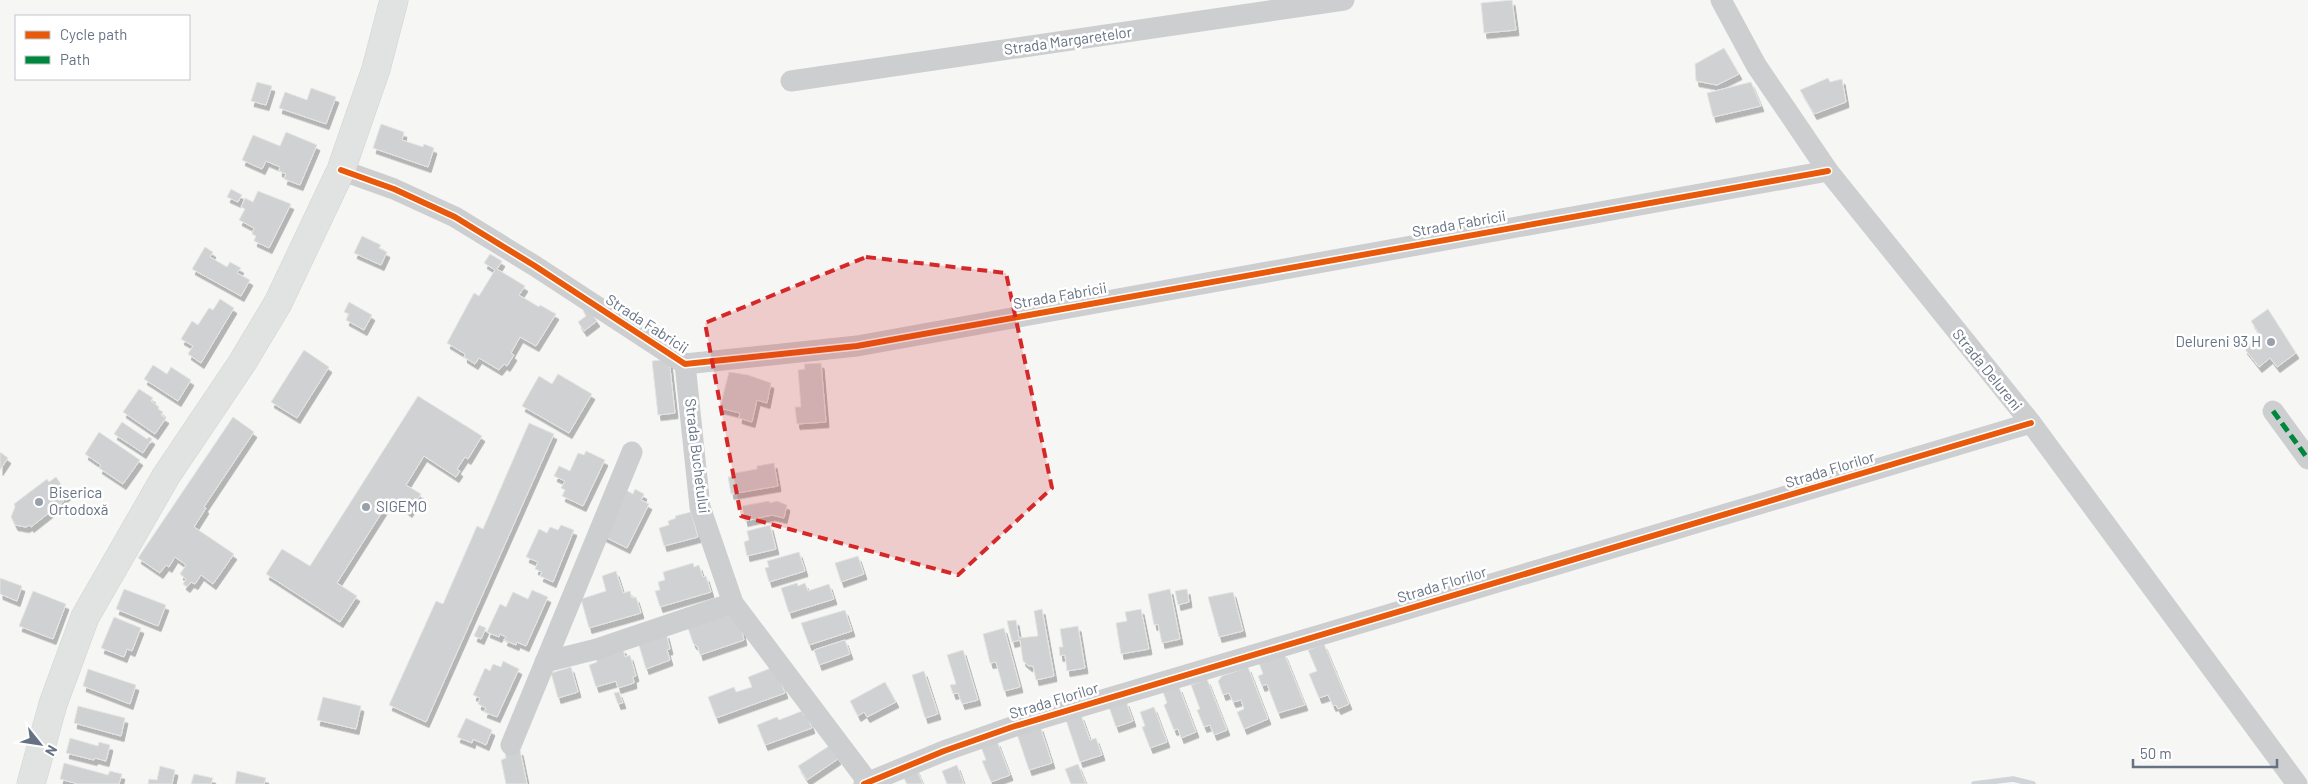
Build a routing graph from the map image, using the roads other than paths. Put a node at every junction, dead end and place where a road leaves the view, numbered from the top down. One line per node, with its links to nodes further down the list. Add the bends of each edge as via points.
1 (394, 0): 5 (main road, via 376,69)
2 (1344, 0): 4 (street, Strada Margaretelor)
3 (1721, 0): 6 (street, Strada Delureni, via 1756,65)
4 (791, 81)
5 (341, 170): 7 (street, Strada Fabricii, via 394,189 455,217); 16 (main road, via 278,303 166,476 85,617 53,704)
6 (1828, 171): 7 (street, Strada Fabricii, via 857,346); 9 (street, Strada Delureni)
7 (685, 364): 12 (street, Strada Buchetului, via 700,507)
8 (2273, 411): 11 (street)
9 (2031, 423): 15 (street, Strada Florilor, via 1012,727); 17 (street, Strada Delureni)
10 (632, 452): 13 (street)
11 (2308, 458)
12 (733, 603): 13 (street, via 597,649); 15 (street, Strada Buchetului)
13 (545, 662): 14 (street)
14 (511, 745)
15 (866, 783)
16 (31, 784)
17 (2297, 784)

